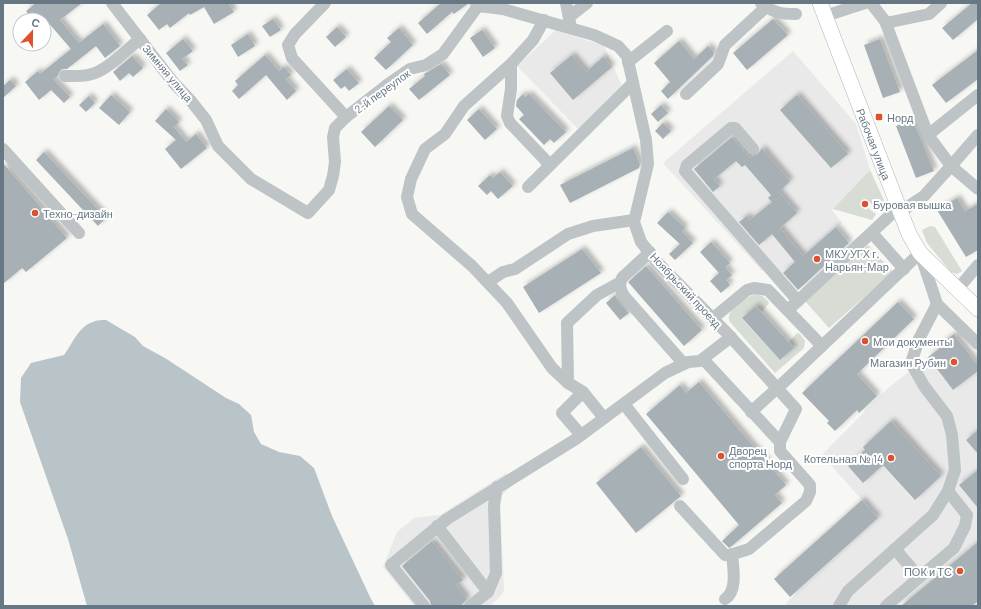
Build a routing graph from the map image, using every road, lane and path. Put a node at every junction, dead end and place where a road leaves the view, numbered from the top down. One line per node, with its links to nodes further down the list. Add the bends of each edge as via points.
1 (112, 3): 16 (street, Зимняя улица)
2 (325, 3): 23 (street, via 295,34 288,45 292,58)
3 (566, 3): 13 (street)
4 (587, 3): 13 (street)
5 (865, 3): 10 (street)
6 (872, 3): 14 (street)
7 (941, 3): 14 (street, via 928,14)
8 (477, 4): 12 (street); 23 (street, 2-й переулок, via 443,54 426,65 410,69)
9 (764, 5): 11 (street, via 782,14); 21 (street, via 725,45 718,64)
10 (822, 10): 33 (main road, Рабочая улица)
11 (796, 14)
12 (544, 20): 13 (street); 18 (street, via 533,40)
13 (570, 22): 17 (street, via 618,46 627,56)
14 (886, 23): 26 (street)
15 (667, 31): 17 (street)
16 (140, 39): 19 (street, via 108,66 95,73 81,77); 24 (street, Зимняя улица, via 206,120 218,146 251,179 308,213 329,190 334,169)
17 (628, 62): 20 (street)
18 (511, 64): 29 (street, via 507,116 510,123); 41 (street, via 464,106 445,134 425,149 411,179 407,197 412,214)
19 (65, 76)
20 (632, 83): 29 (street); 34 (street, via 646,140 648,164)
21 (686, 94)
22 (978, 95): 26 (street)
23 (346, 117): 24 (street, 2-й переулок)
24 (335, 128)
25 (978, 134): 30 (street)
26 (928, 135): 30 (street)
27 (3, 149): 35 (street)
28 (753, 149): 44 (street, via 735,128 731,128 686,165 684,171)
29 (550, 165): 31 (street)
30 (951, 166): 32 (street); 33 (street, via 924,196)
31 (528, 187)
32 (978, 189)
33 (899, 210): 36 (street); 38 (main road, Рабочая улица)
34 (634, 220): 37 (street, Ноябрьский проезд, via 642,242); 41 (street, via 593,226 568,234 515,269 503,272)
35 (79, 233)
36 (872, 233): 40 (street); 44 (street)
37 (650, 252): 42 (street); 48 (street, Ноябрьский проезд)
38 (920, 253): 40 (street); 43 (main road, Рабочая улица); 45 (street)
39 (978, 265): 43 (street)
40 (904, 269): 51 (street)
41 (488, 282): 54 (street, via 507,303 552,368)
42 (619, 283): 53 (street, via 624,296); 54 (street, via 597,295 567,323)
43 (957, 290): 46 (main road, Рабочая улица)
44 (798, 301): 47 (street)
45 (937, 304): 50 (street); 64 (street, via 919,339 911,363 924,386 947,416 952,435 955,470)
46 (978, 309)
47 (788, 310): 48 (street, via 768,290 754,288 747,290); 51 (street)
48 (712, 319): 49 (street, Ноябрьский проезд)
49 (729, 335): 52 (street); 55 (street, Ноябрьский проезд)
50 (978, 344)
51 (822, 346): 55 (street)
52 (703, 359): 53 (street); 58 (street)
53 (684, 364): 57 (street)
54 (568, 383): 56 (street)
55 (777, 389): 58 (street); 61 (street, Ноябрьский проезд, via 796,409)
56 (583, 392): 59 (street); 60 (street, via 562,413)
57 (624, 404): 59 (street); 62 (street)
58 (751, 412): 61 (street)
59 (604, 418): 60 (street)
60 (581, 435): 63 (street)
61 (780, 442): 68 (street, via 780,451 810,485 806,502 749,550)
62 (683, 479)
63 (497, 487): 66 (street); 70 (street, via 494,505 496,573)
64 (948, 491): 67 (street, via 933,515); 69 (street, via 967,515 965,526 954,548)
65 (680, 506): 68 (street, via 725,555)
66 (437, 526): 70 (street); 72 (street, via 391,565)
67 (895, 549): 69 (street); 74 (street, via 848,591)
68 (732, 554): 71 (street, via 732,587 731,593)
69 (919, 577): 75 (street)
70 (488, 592): 73 (street)
71 (725, 599)
72 (424, 606)
73 (470, 606)
74 (839, 606)
75 (886, 606)

